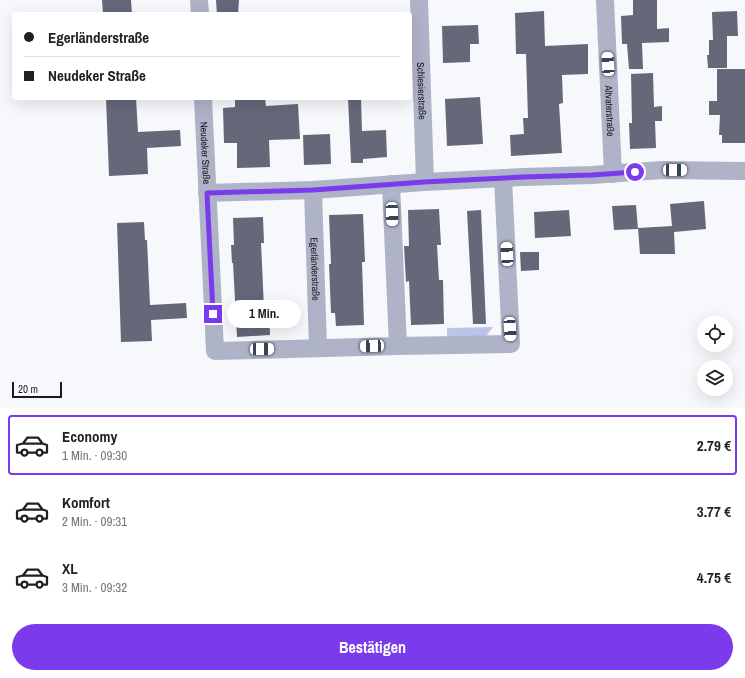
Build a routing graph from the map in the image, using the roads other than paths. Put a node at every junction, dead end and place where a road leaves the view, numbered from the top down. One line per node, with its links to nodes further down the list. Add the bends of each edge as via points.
1 (199, 0): 4 (street)
2 (419, 0): 5 (street, Schlesierstraße)
3 (606, 0): 8 (street, Altvaterstraße)
4 (200, 12)
5 (415, 52): 10 (street, Schlesierstraße)
6 (203, 100): 13 (street, Neudeker Straße)
7 (745, 171): 8 (street, via 662,170)
8 (613, 174): 9 (street)
9 (503, 178): 10 (street); 14 (street, via 511,344)
10 (424, 182): 11 (street)
11 (391, 184): 12 (street); 14 (street)
12 (313, 190): 13 (street); 15 (street, Egerländerstraße)
13 (207, 193): 15 (street, Neudeker Straße, via 215,351)
14 (398, 346): 15 (street)
15 (318, 348)

